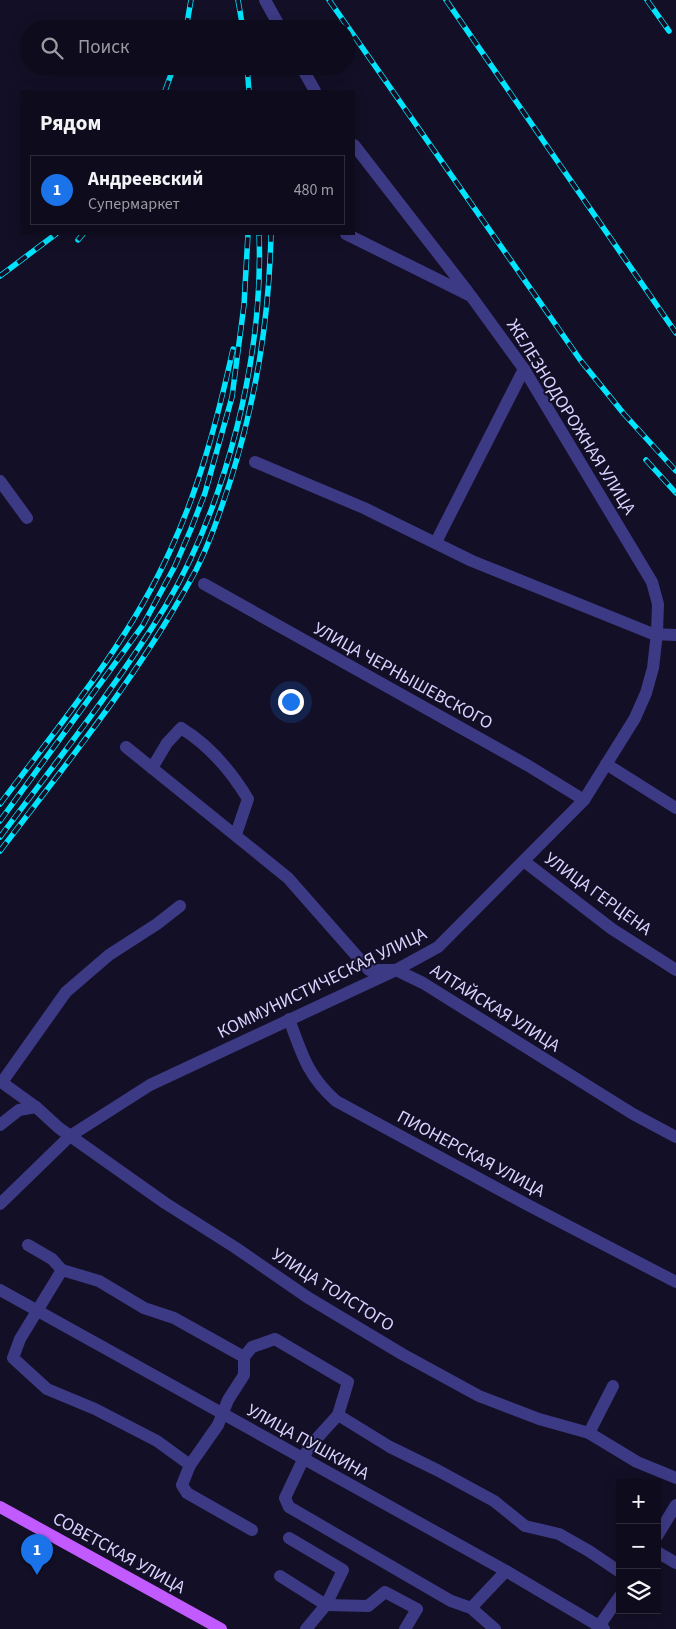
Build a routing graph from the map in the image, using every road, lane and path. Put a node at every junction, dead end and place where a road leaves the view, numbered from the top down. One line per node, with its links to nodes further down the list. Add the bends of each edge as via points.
1 (265, 0): 2 (street)
2 (276, 20)
3 (306, 75): 4 (street)
4 (314, 90)
5 (355, 146): 7 (street)
6 (348, 235): 7 (street, ЖЕЛЕЗНОДОРОЖНАЯ УЛИЦА)
7 (471, 296): 8 (street, ЖЕЛЕЗНОДОРОЖНАЯ УЛИЦА)
8 (524, 369): 12 (street); 14 (street, ЖЕЛЕЗНОДОРОЖНАЯ УЛИЦА, via 652,582 658,604)
9 (254, 462): 12 (street)
10 (0, 481): 11 (street)
11 (27, 518)
12 (436, 542): 14 (street, via 472,561)
13 (204, 584): 19 (street, УЛИЦА ЧЕРНЫШЕВСКОГО)
14 (657, 633): 15 (street); 17 (street, КОММУНИСТИЧЕСКАЯ УЛИЦА, via 646,694)
15 (676, 636)
16 (126, 747): 18 (street, АЛТАЙСКАЯ УЛИЦА)
17 (606, 764): 19 (street, КОММУНИСТИЧЕСКАЯ УЛИЦА); 20 (street)
18 (152, 768): 21 (street, АЛТАЙСКАЯ УЛИЦА); 21 (street, via 181,728 198,738 236,778 248,799)
19 (584, 800): 22 (street, КОММУНИСТИЧЕСКАЯ УЛИЦА)
20 (676, 808)
21 (236, 834): 24 (street, АЛТАЙСКАЯ УЛИЦА, via 288,878 369,970)
22 (525, 862): 24 (street, КОММУНИСТИЧЕСКАЯ УЛИЦА, via 438,947); 25 (street, УЛИЦА ГЕРЦЕНА, via 612,929)
23 (180, 906): 27 (street, via 109,954 66,992)
24 (396, 970): 26 (street, КОММУНИСТИЧЕСКАЯ УЛИЦА); 31 (street, АЛТАЙСКАЯ УЛИЦА)
25 (676, 970)
26 (289, 1019): 30 (street, КОММУНИСТИЧЕСКАЯ УЛИЦА, via 150,1085); 35 (street, ПИОНЕРСКАЯ УЛИЦА, via 306,1067 336,1101)
27 (1, 1082): 28 (street, УЛИЦА ТОЛСТОГО)
28 (36, 1107): 29 (street, via 19,1110); 30 (street, УЛИЦА ТОЛСТОГО)
29 (0, 1125)
30 (70, 1136): 32 (street, КОММУНИСТИЧЕСКАЯ УЛИЦА); 42 (street, УЛИЦА ТОЛСТОГО, via 306,1297 402,1354 479,1396)
31 (676, 1137)
32 (0, 1204)
33 (28, 1245): 34 (street, via 52,1259)
34 (62, 1270): 37 (street); 38 (street, via 99,1281 144,1308 174,1318)
35 (676, 1282)
36 (0, 1290): 37 (street, УЛИЦА ПУШКИНА)
37 (38, 1312): 40 (street, УЛИЦА ПУШКИНА); 44 (street, via 20,1339 13,1358 47,1389 157,1440)
38 (244, 1357): 40 (street, via 244,1375); 41 (street, via 252,1347 275,1339 348,1382)
39 (613, 1386): 42 (street)
40 (222, 1415): 43 (street, УЛИЦА ПУШКИНА); 44 (street)
41 (338, 1415): 43 (street, via 309,1447); 53 (street, via 390,1448 494,1501 525,1526 559,1534)
42 (588, 1433): 45 (street, УЛИЦА ТОЛСТОГО, via 637,1462)
43 (303, 1460): 54 (street, УЛИЦА ПУШКИНА); 58 (street, via 284,1498 289,1507 451,1601)
44 (190, 1466): 49 (street, via 182,1485 187,1494)
45 (676, 1478)
46 (676, 1505): 48 (street)
47 (0, 1507): 60 (main road, СОВЕТСКАЯ УЛИЦА)
48 (661, 1529)
49 (252, 1530)
50 (289, 1538): 57 (street, via 343,1570)
51 (661, 1555): 52 (street)
52 (676, 1564)
53 (616, 1569)
54 (506, 1571): 58 (street); 59 (street, УЛИЦА ПУШКИНА)
55 (280, 1576): 57 (street)
56 (616, 1602): 59 (street)
57 (326, 1604): 61 (street); 62 (street, via 368,1606 385,1592 417,1609)
58 (471, 1608): 63 (street)
59 (600, 1628)
60 (221, 1629)
61 (306, 1629)
62 (405, 1629)
63 (495, 1629)

